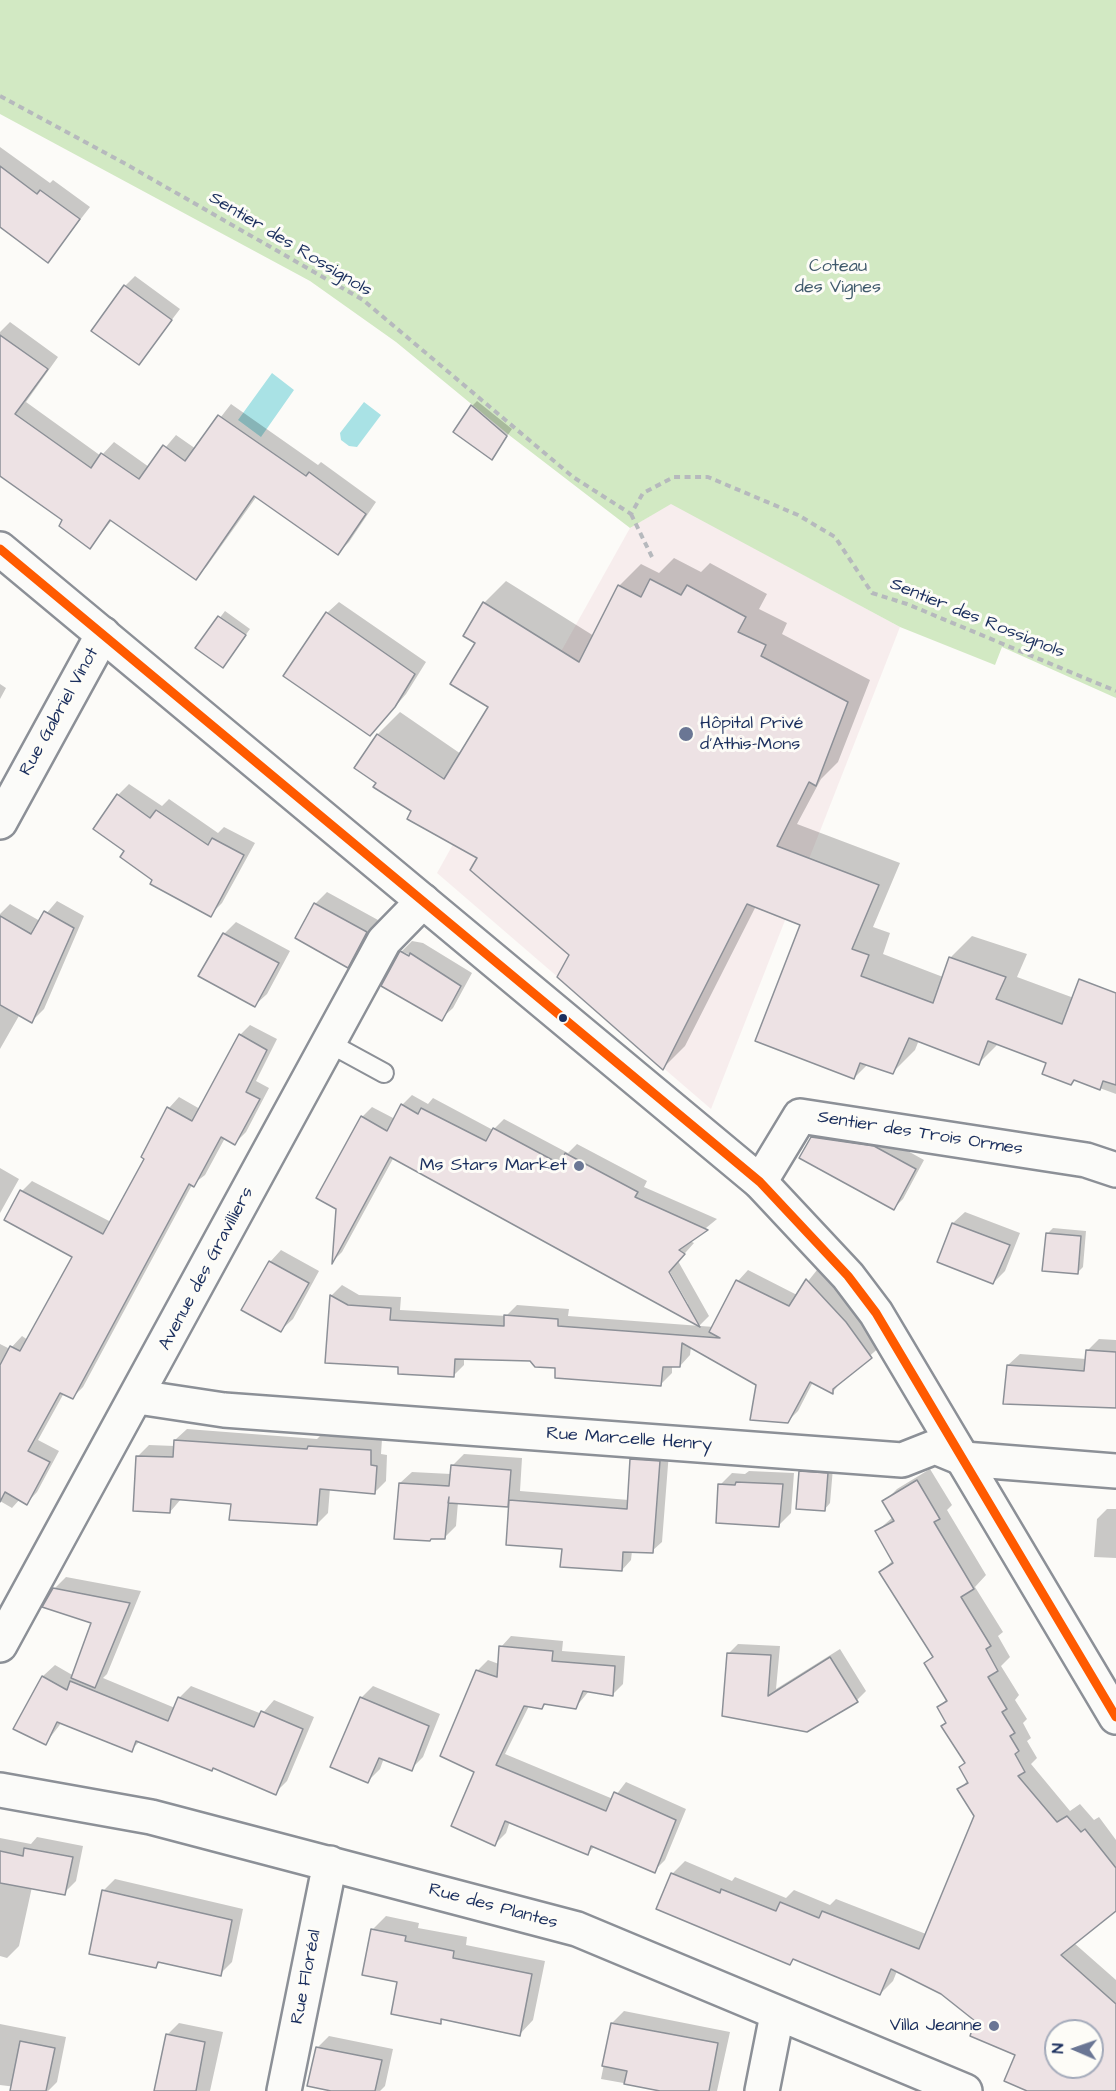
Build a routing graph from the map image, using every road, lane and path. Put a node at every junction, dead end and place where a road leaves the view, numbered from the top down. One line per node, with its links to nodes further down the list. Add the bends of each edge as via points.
1 (0, 96): 2 (path, Sentier des Rossignols, via 363,300 573,477)
2 (631, 514): 4 (path); 6 (path, Sentier des Rossignols, via 643,493 674,477 708,477 798,515 835,537 873,593)
3 (0, 549): 5 (street)
4 (652, 557)
5 (103, 634): 7 (street, Rue Gabriel Vinot); 8 (street)
6 (1116, 691)
7 (0, 822)
8 (423, 901): 9 (street, Avenue des Gravilliers, via 384,941); 12 (street)
9 (329, 1043): 10 (lane); 13 (street, Avenue des Gravilliers)
10 (384, 1073)
11 (1116, 1170): 12 (street, Sentier des Trois Ormes, via 1074,1158 800,1116)
12 (760, 1182): 14 (street, via 848,1276 876,1313)
13 (138, 1397): 14 (street, Rue Marcelle Henry, via 224,1410 902,1460 935,1447); 16 (street, Avenue des Gravilliers)
14 (964, 1459): 15 (street, Rue Marcelle Henry); 17 (street)
15 (1116, 1471)
16 (0, 1645)
17 (1116, 1717)
18 (0, 1790): 19 (street, Rue des Plantes, via 151,1817)
19 (330, 1863): 20 (street, Rue des Plantes, via 578,1929); 21 (street, Rue Floréal)
20 (777, 2015): 22 (street); 23 (street, Rue des Plantes)
21 (284, 2091)
22 (762, 2091)
23 (965, 2091)

